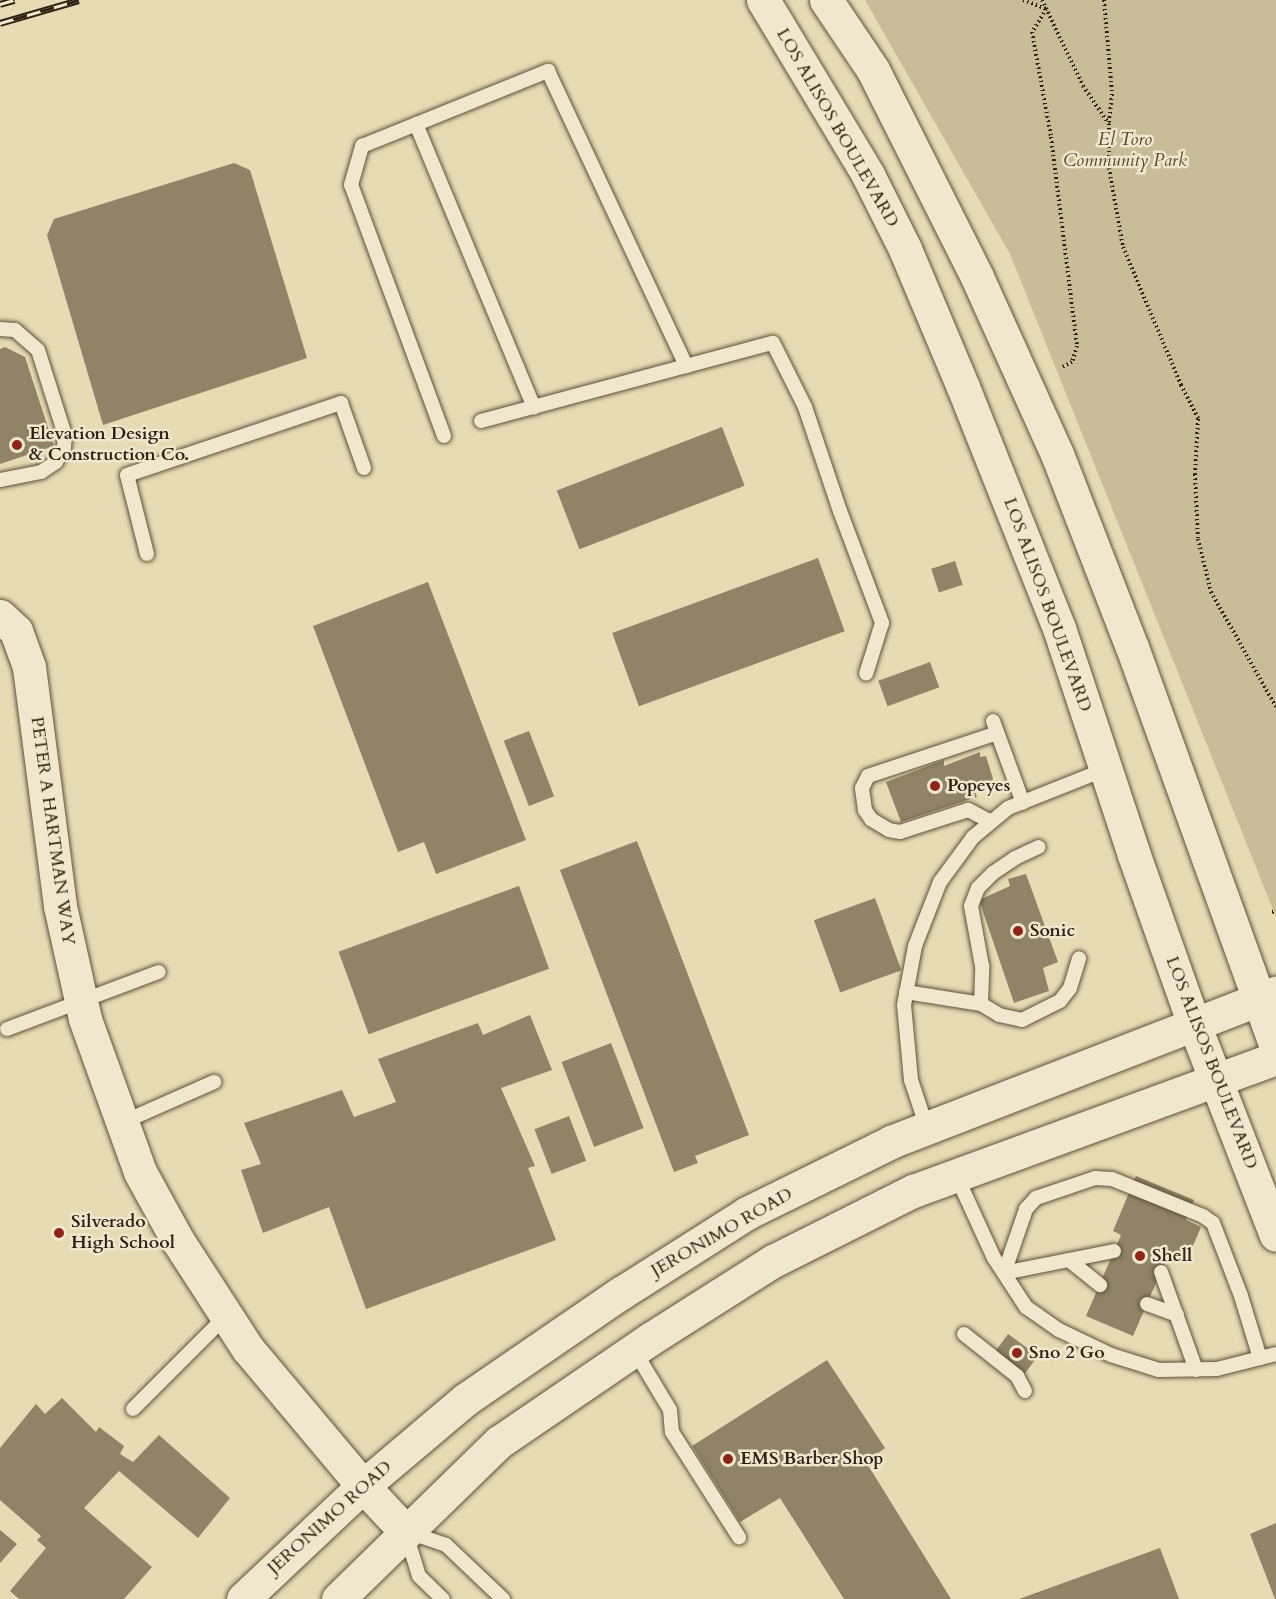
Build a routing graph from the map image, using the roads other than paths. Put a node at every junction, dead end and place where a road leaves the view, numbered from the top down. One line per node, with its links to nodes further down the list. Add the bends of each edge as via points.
1 (763, 0): 14 (main road, LOS ALISOS BOULEVARD, via 868,175 905,249 1059,628)
2 (826, 0): 21 (main road, via 873,70 977,277 1057,454)
3 (416, 124): 5 (lane, via 548,72); 6 (lane); 8 (lane, via 362,146 351,185)
4 (0, 329): 10 (lane, via 15,330 38,350 65,435 56,462 41,471)
5 (686, 366): 6 (lane); 13 (lane, via 773,343 805,407 882,622)
6 (534, 407): 7 (lane)
7 (482, 421)
8 (444, 436)
9 (364, 468): 11 (lane, via 340,403 127,475)
10 (0, 480)
11 (147, 554)
12 (0, 616): 22 (main road, PETER A HARTMAN WAY, via 16,631 29,667 60,906)
13 (866, 674)
14 (1106, 769): 15 (lane); 24 (main road, LOS ALISOS BOULEVARD)
15 (1023, 803): 16 (lane, via 1008,808); 16 (lane, via 995,727 868,776 862,788 871,819 889,830 900,832 968,810)
16 (991, 822): 20 (lane, via 973,837 940,882 915,946)
17 (1039, 847): 23 (lane, via 993,873 978,888 971,906 982,966)
18 (1079, 958): 23 (lane, via 1070,988 1060,1001 1043,1011 1022,1020 999,1015)
19 (159, 972): 22 (lane)
20 (906, 992): 23 (lane); 31 (lane, via 911,1080)
21 (1268, 996): 24 (main road, JERONIMO ROAD); 26 (main road)
22 (82, 1002): 25 (lane); 30 (main road, PETER A HARTMAN WAY)
23 (981, 1004)
24 (1194, 1024): 28 (main road, LOS ALISOS BOULEVARD); 31 (main road, JERONIMO ROAD)
25 (7, 1029)
26 (1276, 1046)
27 (1276, 1058): 28 (main road)
28 (1215, 1079): 32 (main road); 33 (main road, LOS ALISOS BOULEVARD)
29 (214, 1082): 30 (lane)
30 (121, 1123): 41 (main road, PETER A HARTMAN WAY, via 140,1172 177,1241)
31 (927, 1128): 49 (main road, JERONIMO ROAD, via 747,1214 621,1293 466,1399)
32 (956, 1174): 37 (lane); 43 (main road, via 913,1191 773,1261)
33 (1276, 1235)
34 (1114, 1251): 35 (lane)
35 (1069, 1260): 37 (lane); 38 (lane)
36 (1161, 1272): 40 (lane)
37 (1004, 1273): 45 (lane, via 1026,1209 1036,1198 1095,1178 1112,1179 1213,1223); 46 (lane, via 1026,1307 1059,1330 1111,1355 1159,1370)
38 (1100, 1285)
39 (1147, 1304): 40 (lane)
40 (1177, 1315): 46 (lane)
41 (226, 1316): 48 (lane); 49 (main road, PETER A HARTMAN WAY, via 248,1349)
42 (964, 1334): 47 (lane, via 1017,1376)
43 (634, 1350): 50 (main road, via 499,1442); 51 (lane, via 670,1410 672,1432)
44 (1276, 1354): 45 (lane)
45 (1260, 1358): 46 (lane)
46 (1196, 1370)
47 (1025, 1391)
48 (133, 1409)
49 (363, 1486): 50 (main road, PETER A HARTMAN WAY); 52 (main road, JERONIMO ROAD)
50 (406, 1532): 53 (main road); 54 (lane, via 419,1576); 55 (lane, via 446,1545)
51 (739, 1537)
52 (243, 1599)
53 (338, 1599)
54 (443, 1599)
55 (503, 1599)

